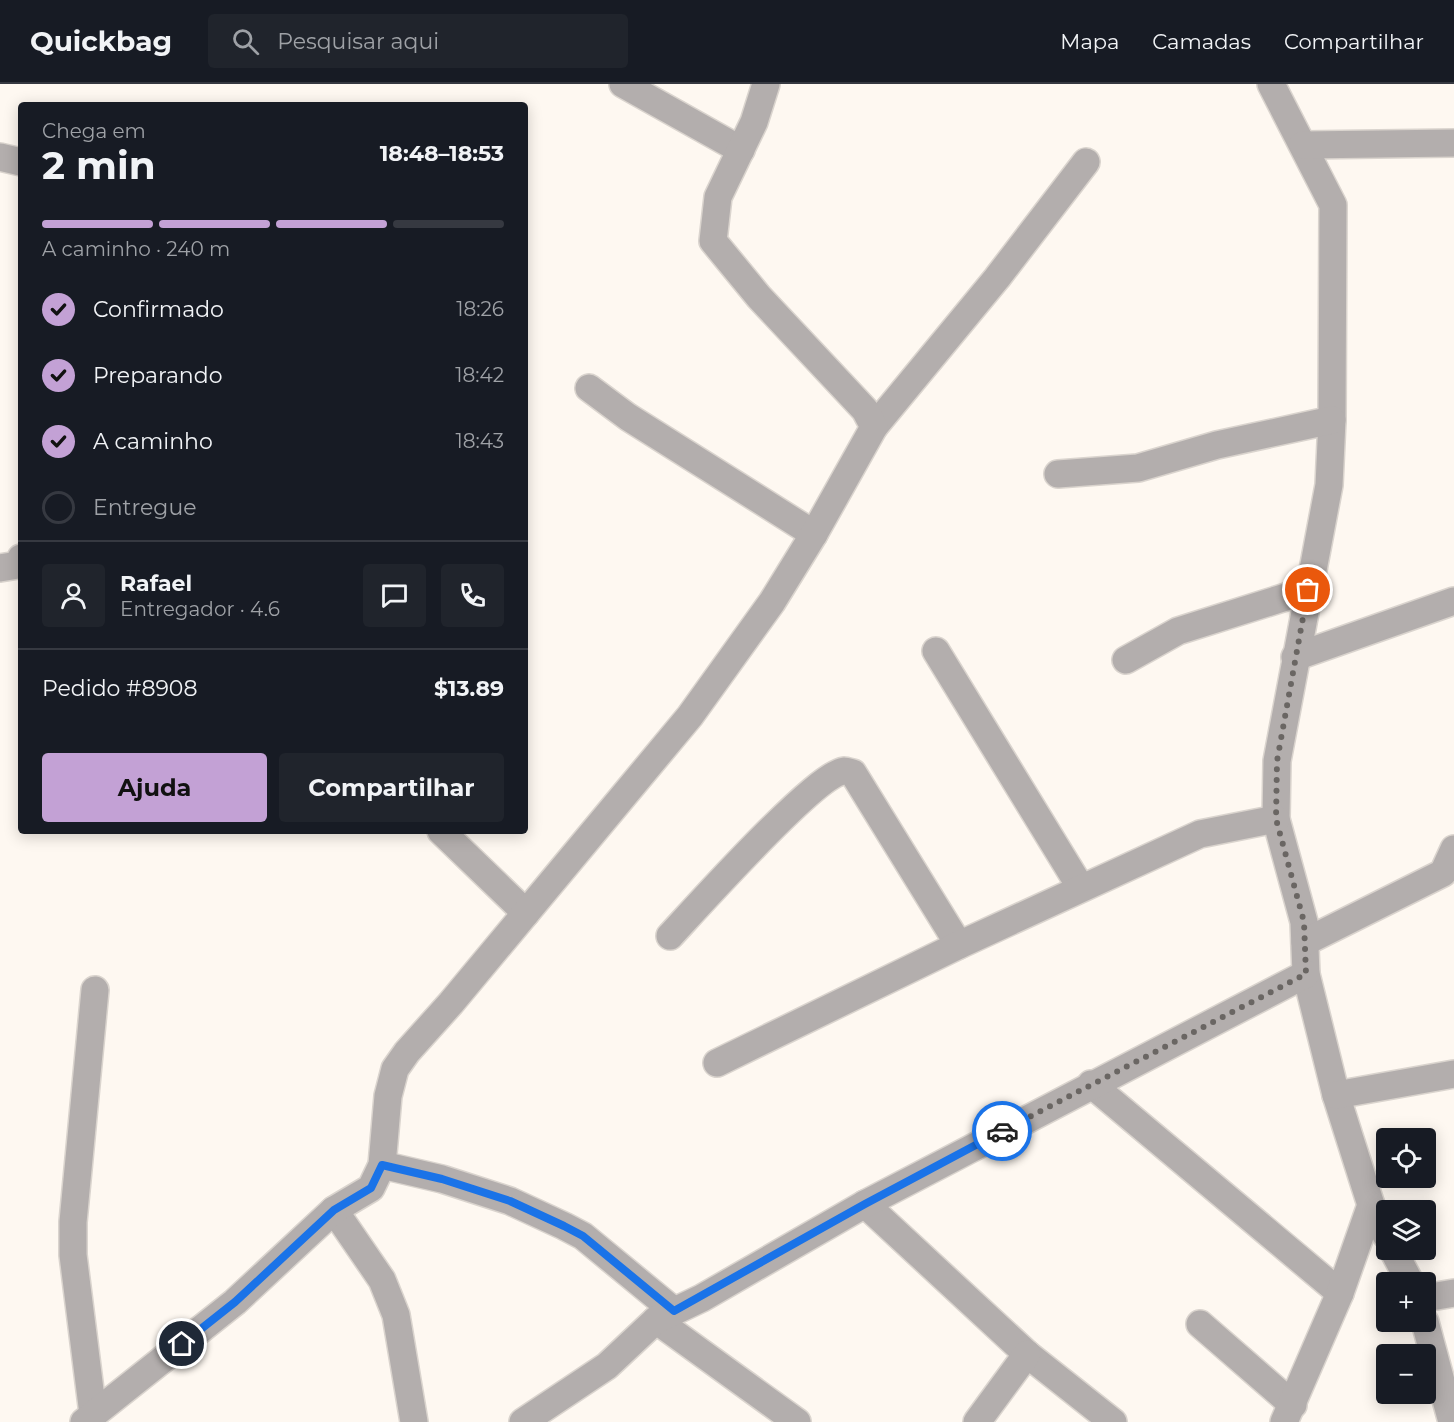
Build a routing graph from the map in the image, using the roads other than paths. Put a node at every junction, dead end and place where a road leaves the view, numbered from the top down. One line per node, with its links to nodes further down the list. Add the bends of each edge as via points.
1 (623, 84): 6 (street)
2 (766, 84): 6 (street)
3 (1271, 84): 5 (street)
4 (1454, 143): 5 (street)
5 (1303, 145): 11 (street, via 1333,205)
6 (741, 150): 12 (street, via 718,197 713,240 759,297 865,410)
7 (0, 157): 8 (street)
8 (18, 161)
9 (1086, 162): 12 (street)
10 (590, 388): 14 (street, via 628,417)
11 (1332, 420): 13 (street, via 1217,445 1138,468); 17 (street, via 1329,485)
12 (874, 427): 14 (street)
13 (1058, 474)
14 (814, 534): 26 (street, via 772,602 690,716)
15 (18, 565): 16 (street)
16 (0, 568)
17 (1308, 590): 20 (street); 21 (street, via 1178,631)
18 (1454, 601): 20 (street)
19 (936, 651): 25 (street)
20 (1295, 657): 22 (street, via 1277,761)
21 (1126, 660)
22 (1276, 819): 25 (street, via 1200,834); 28 (street, via 1304,922)
23 (444, 834): 26 (street)
24 (1450, 864): 28 (street)
25 (1081, 888): 29 (street)
26 (526, 913): 36 (street, via 395,1070 388,1096)
27 (670, 936): 29 (street, via 786,814 845,771 853,773)
28 (1305, 942): 30 (street)
29 (959, 945): 32 (street)
30 (1306, 974): 34 (street); 35 (street)
31 (95, 990): 50 (street, via 73,1221)
32 (717, 1063)
33 (1454, 1074): 35 (street)
34 (1090, 1084): 37 (street); 41 (street)
35 (1336, 1095): 38 (street)
36 (382, 1165): 39 (street, via 371,1188); 44 (street, via 510,1201 583,1236)
37 (865, 1204): 44 (street); 47 (street)
38 (1371, 1205): 40 (street); 41 (street)
39 (334, 1210): 50 (street, via 235,1302); 51 (street, via 382,1280 396,1315)
40 (1376, 1215)
41 (1340, 1293): 48 (street)
42 (1454, 1293): 43 (street)
43 (1436, 1296)
44 (665, 1316): 49 (street); 52 (street)
45 (1200, 1323): 48 (street)
46 (1428, 1332): 55 (street)
47 (1027, 1354): 53 (street); 54 (street)
48 (1288, 1413)
49 (544, 1417)
50 (88, 1418)
51 (414, 1422)
52 (797, 1422)
53 (977, 1422)
54 (1113, 1422)
55 (1452, 1422)

